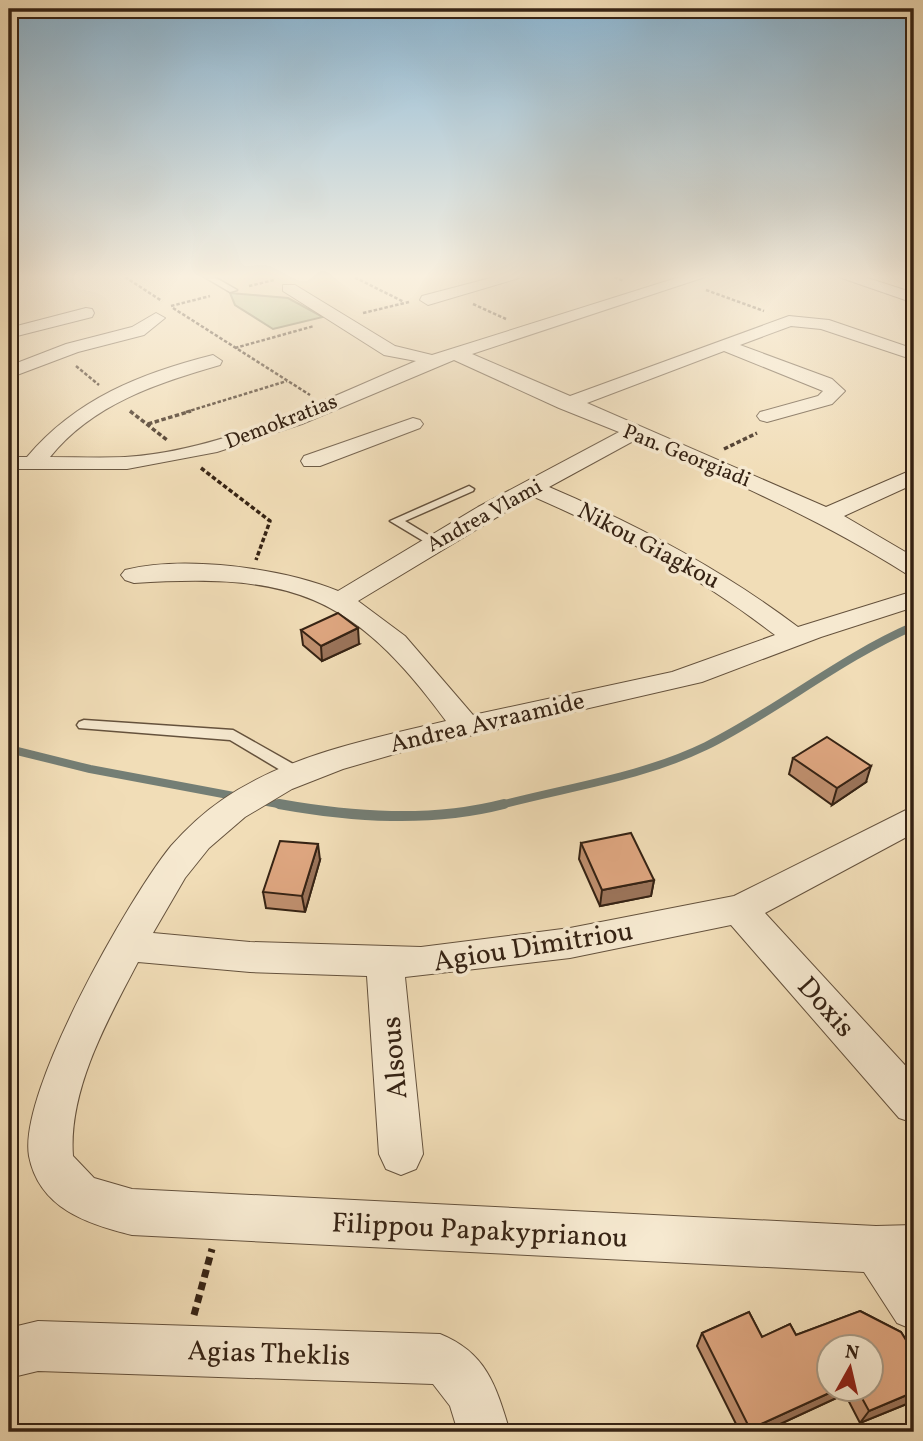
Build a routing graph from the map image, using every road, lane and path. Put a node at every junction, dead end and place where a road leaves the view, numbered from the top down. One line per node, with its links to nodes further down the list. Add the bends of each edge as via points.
1 (94, 342): 12 (street)
2 (227, 342): 13 (path)
3 (376, 342): 11 (street, via 390,351)
4 (489, 342): 8 (street, Demokratias)
5 (731, 342): 7 (street)
6 (877, 342): 9 (street)
7 (723, 345): 14 (street); 16 (street, via 825,383 835,391 825,400)
8 (454, 353): 11 (street, Demokratias); 14 (street, Pan. Georgiadi)
9 (914, 355)
10 (213, 361): 24 (street, via 134,384 103,401 58,432)
11 (432, 361): 15 (street, Demokratias)
12 (9, 372)
13 (287, 381): 15 (path); 17 (path)
14 (566, 404): 19 (street, Pan. Georgiadi)
15 (335, 415): 20 (street); 24 (street, Demokratias, via 184,454 127,463)
16 (767, 416): 21 (path, via 766,429)
17 (147, 424)
18 (412, 424): 20 (street)
19 (633, 433): 21 (street, Pan. Georgiadi); 26 (street, Andrea Vlami)
20 (369, 439): 22 (street)
21 (701, 460): 28 (street, Pan. Georgiadi)
22 (312, 461)
23 (9, 463): 24 (street, Demokratias)
24 (32, 464)
25 (914, 476): 28 (street)
26 (532, 488): 29 (street, Andrea Vlami); 34 (street, Nikou Giagkou, via 687,560)
27 (469, 489): 29 (lane, via 396,521)
28 (827, 515): 30 (street, Pan. Georgiadi)
29 (434, 543): 33 (street, Andrea Vlami)
30 (914, 568)
31 (134, 575): 33 (street, via 234,574 287,584)
32 (914, 599): 34 (street, Andrea Avraamide)
33 (338, 602): 36 (street, via 366,617 393,640)
34 (795, 637): 36 (street, Andrea Avraamide, via 753,656 678,679)
35 (84, 725): 37 (lane, via 233,735)
36 (465, 725): 37 (street, Andrea Avraamide)
37 (298, 773): 40 (street, Andrea Avraamide, via 262,790 198,838 174,868)
38 (914, 818): 39 (street, Agiou Dimitriou)
39 (739, 909): 41 (street, Agiou Dimitriou, via 516,952); 42 (street, Doxis)
40 (128, 946): 41 (street, Agiou Dimitriou); 44 (street, Filippou Papakyprianou, via 79,1044 58,1102 49,1145 57,1175 72,1191 111,1208)
41 (385, 963): 43 (street, Alsous)
42 (914, 1104)
43 (401, 1154)
44 (222, 1217): 45 (street, Filippou Papakyprianou); 47 (path)
45 (895, 1248): 46 (street)
46 (914, 1306)
47 (184, 1349): 48 (street, Agias Theklis, via 38,1346); 49 (street, Agias Theklis, via 440,1359 452,1364 464,1378)
48 (9, 1353)
49 (484, 1432)

